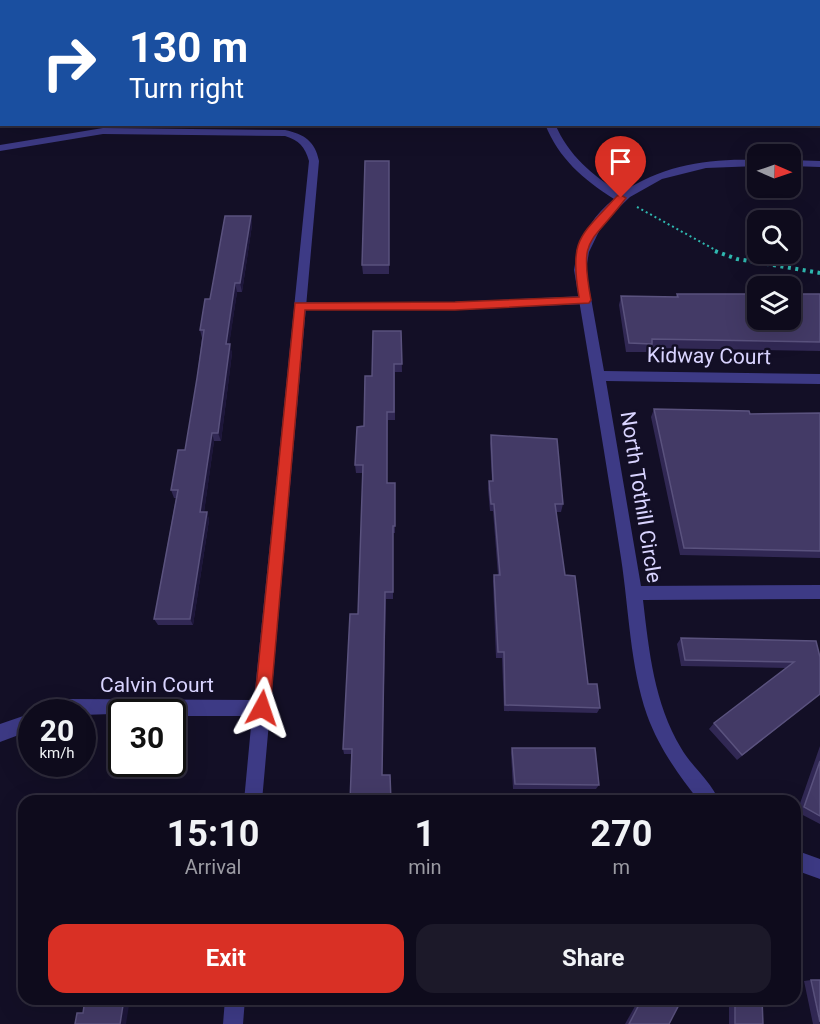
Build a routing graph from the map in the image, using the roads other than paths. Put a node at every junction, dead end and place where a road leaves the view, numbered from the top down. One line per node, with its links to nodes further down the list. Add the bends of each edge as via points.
1 (551, 126): 6 (street, via 556,141 577,167)
2 (0, 148): 8 (street, via 103,131 277,133 303,138 312,149 314,161)
3 (747, 163): 6 (street, North Tothill Circle, via 710,164 675,171)
4 (801, 163): 5 (street)
5 (820, 164)
6 (621, 198): 7 (street, North Tothill Circle, via 586,236 580,253)
7 (585, 300): 8 (lane, via 455,306); 9 (street, North Tothill Circle)
8 (299, 306): 14 (street)
9 (598, 376): 10 (street, Kidway Court); 12 (street, North Tothill Circle)
10 (820, 378)
11 (820, 592): 12 (street)
12 (634, 593): 18 (street, North Tothill Circle, via 644,669 656,715 675,755)
13 (96, 707): 14 (street, Calvin Court)
14 (262, 708): 17 (street)
15 (18, 726): 16 (street)
16 (0, 733)
17 (254, 795)
18 (705, 795)
19 (801, 862): 20 (street)
20 (820, 869)
21 (235, 1005): 22 (street)
22 (233, 1024)

